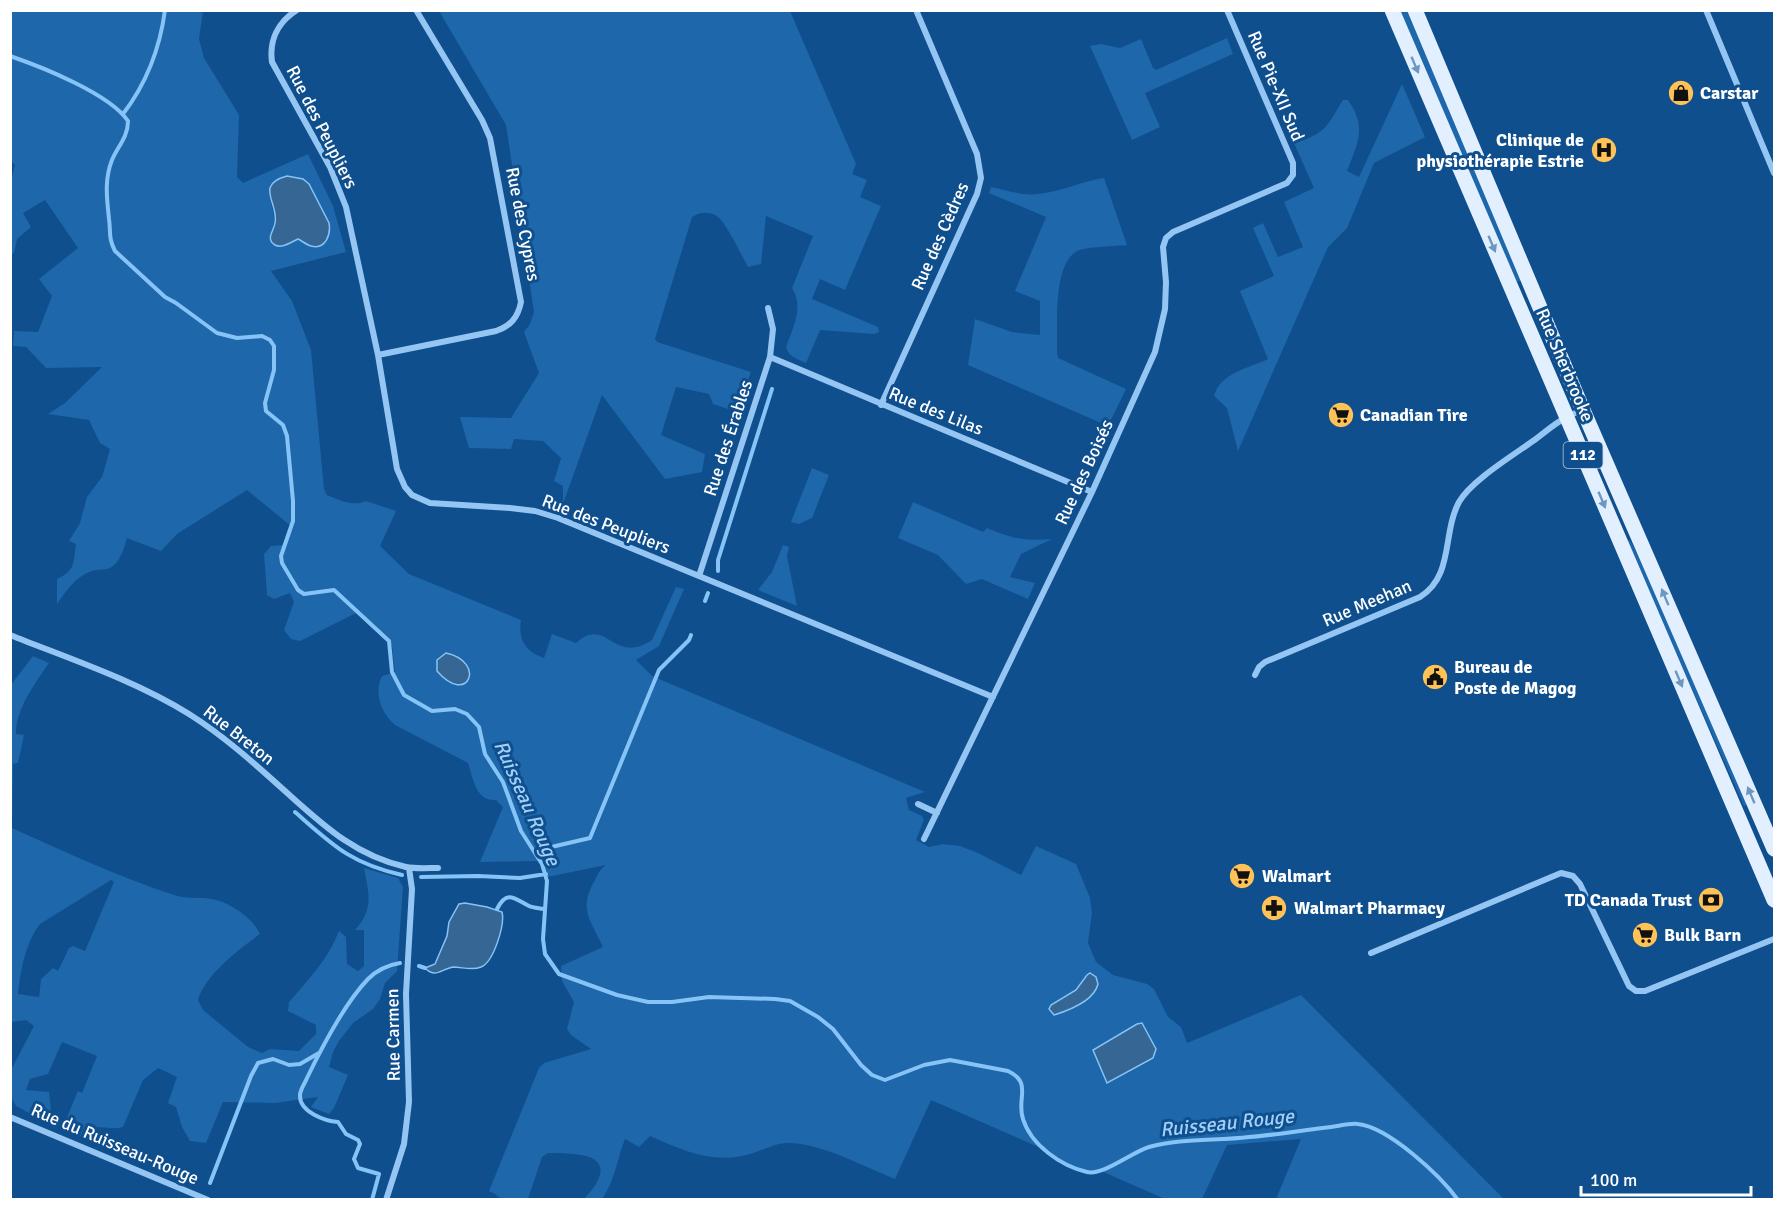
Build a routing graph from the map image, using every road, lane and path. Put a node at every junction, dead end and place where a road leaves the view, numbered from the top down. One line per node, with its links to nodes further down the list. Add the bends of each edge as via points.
1 (297, 10): 11 (street, Rue des Peupliers, via 280,26 271,53 276,71 330,167 346,207)
2 (416, 10): 11 (street, Rue des Cypres, via 490,138 521,302 511,324 496,331)
3 (916, 10): 13 (street, Rue des Cèdres, via 977,154 981,178)
4 (1227, 10): 9 (street, Rue Pie-XII Sud, via 1293,163)
5 (1392, 10): 15 (main road, Rue Sherbrooke / 112, one-way to 15)
6 (1415, 10): 14 (main road, Rue Sherbrooke / 112)
7 (1706, 10): 8 (street)
8 (1774, 173)
9 (1293, 174): 16 (street, Rue des Boisés, via 1287,183 1166,238 1166,309 1160,338)
10 (768, 308): 12 (street, Rue des Érables, via 773,329)
11 (378, 355): 17 (street, Rue des Peupliers, via 397,469 412,495 430,503 547,514)
12 (770, 357): 13 (street, Rue des Lilas); 17 (street, Rue des Érables)
13 (880, 405): 16 (street, Rue des Lilas)
14 (1583, 410): 15 (street, Rue Meehan); 24 (main road, Rue Sherbrooke / 112, one-way to 14)
15 (1566, 417): 19 (street, Rue Meehan, via 1464,496 1456,509 1441,573 1430,589 1420,597 1265,662); 27 (main road, Rue Sherbrooke / 112, one-way to 27)
16 (1092, 492): 20 (street, Rue des Boisés)
17 (699, 576): 20 (street, Rue des Peupliers)
18 (10, 635): 25 (street, Rue Breton, via 186,712 241,752 340,839 363,852)
19 (1255, 675)
20 (993, 697): 22 (street, Rue des Boisés)
21 (918, 804): 22 (street)
22 (937, 813): 23 (street, Rue des Boisés)
23 (924, 839)
24 (1774, 849)
25 (409, 868): 26 (street, Rue Breton); 32 (street, Rue Carmen, via 409,1102 404,1144)
26 (438, 868)
27 (1774, 900)
28 (1774, 939): 29 (street, via 1645,991 1636,991 1629,986 1579,882 1561,873)
29 (1371, 953)
30 (10, 1117): 31 (street, Rue du Ruisseau-Rouge)
31 (208, 1200)
32 (386, 1200)

